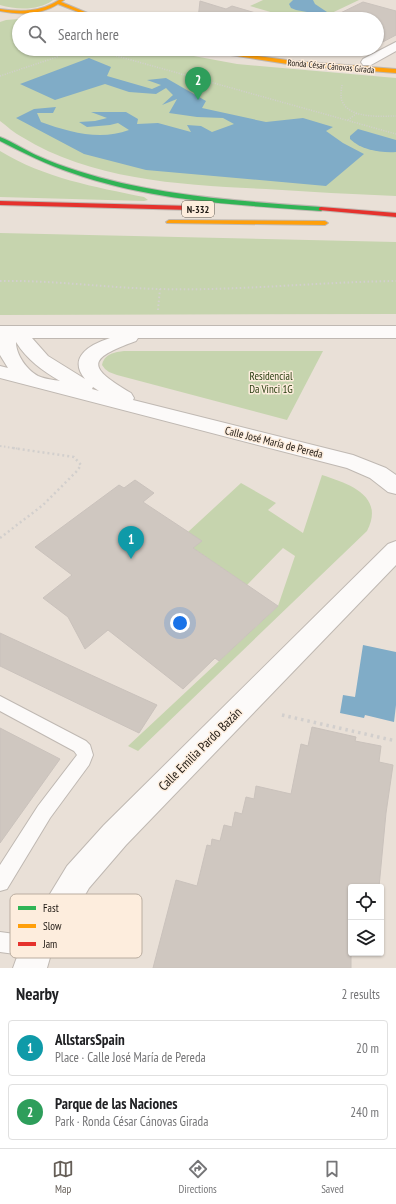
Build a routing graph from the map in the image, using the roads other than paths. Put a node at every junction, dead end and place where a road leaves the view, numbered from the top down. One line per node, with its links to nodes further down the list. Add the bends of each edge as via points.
1 (60, 2): 3 (main road, via 49,8); 7 (main road)
2 (0, 10): 5 (main road)
3 (34, 11): 5 (main road); 6 (main road)
4 (12, 12): 8 (main road)
5 (15, 12)
6 (41, 12)
7 (80, 12)
8 (0, 14)
9 (396, 46): 10 (street)
10 (384, 53)
11 (245, 56): 16 (main road, Ronda César Cánovas Girada, via 294,63)
12 (280, 56): 14 (main road, Ronda César Cánovas Girada)
13 (378, 56): 14 (street)
14 (367, 62): 15 (main road, Ronda César Cánovas Girada)
15 (396, 64)
16 (396, 71)
17 (0, 139): 21 (main road, via 39,160 70,171 157,192 264,205)
18 (0, 203): 19 (main road, N-332)
19 (198, 208)
20 (220, 210): 24 (main road, N-332)
21 (396, 215)
22 (158, 222): 23 (main road, N-332)
23 (332, 223)
24 (393, 223)
25 (11, 332): 26 (street, Calle José María de Pereda); 29 (street, Calle José María de Pereda, via 4,336 3,349 12,363); 30 (street, Calle José María de Pereda, via 23,338 34,354 48,365)
26 (144, 332): 27 (street, Calle José María de Pereda); 31 (street, Calle José María de Pereda, via 101,347 88,359 87,365 89,371 103,385)
27 (396, 332)
28 (0, 372): 29 (street, Calle José María de Pereda)
29 (33, 380): 30 (street, Calle José María de Pereda)
30 (119, 403): 31 (street, Calle José María de Pereda)
31 (146, 410): 32 (street, Calle José María de Pereda, via 353,462 378,473)
32 (396, 486)
33 (396, 550): 36 (street, Calle Emilia Pardo Bazán, via 115,835 78,877)
34 (0, 703): 35 (lane, via 80,746 85,755 44,812)
35 (0, 882)
36 (69, 894)
37 (0, 942): 38 (lane)
38 (10, 947)

